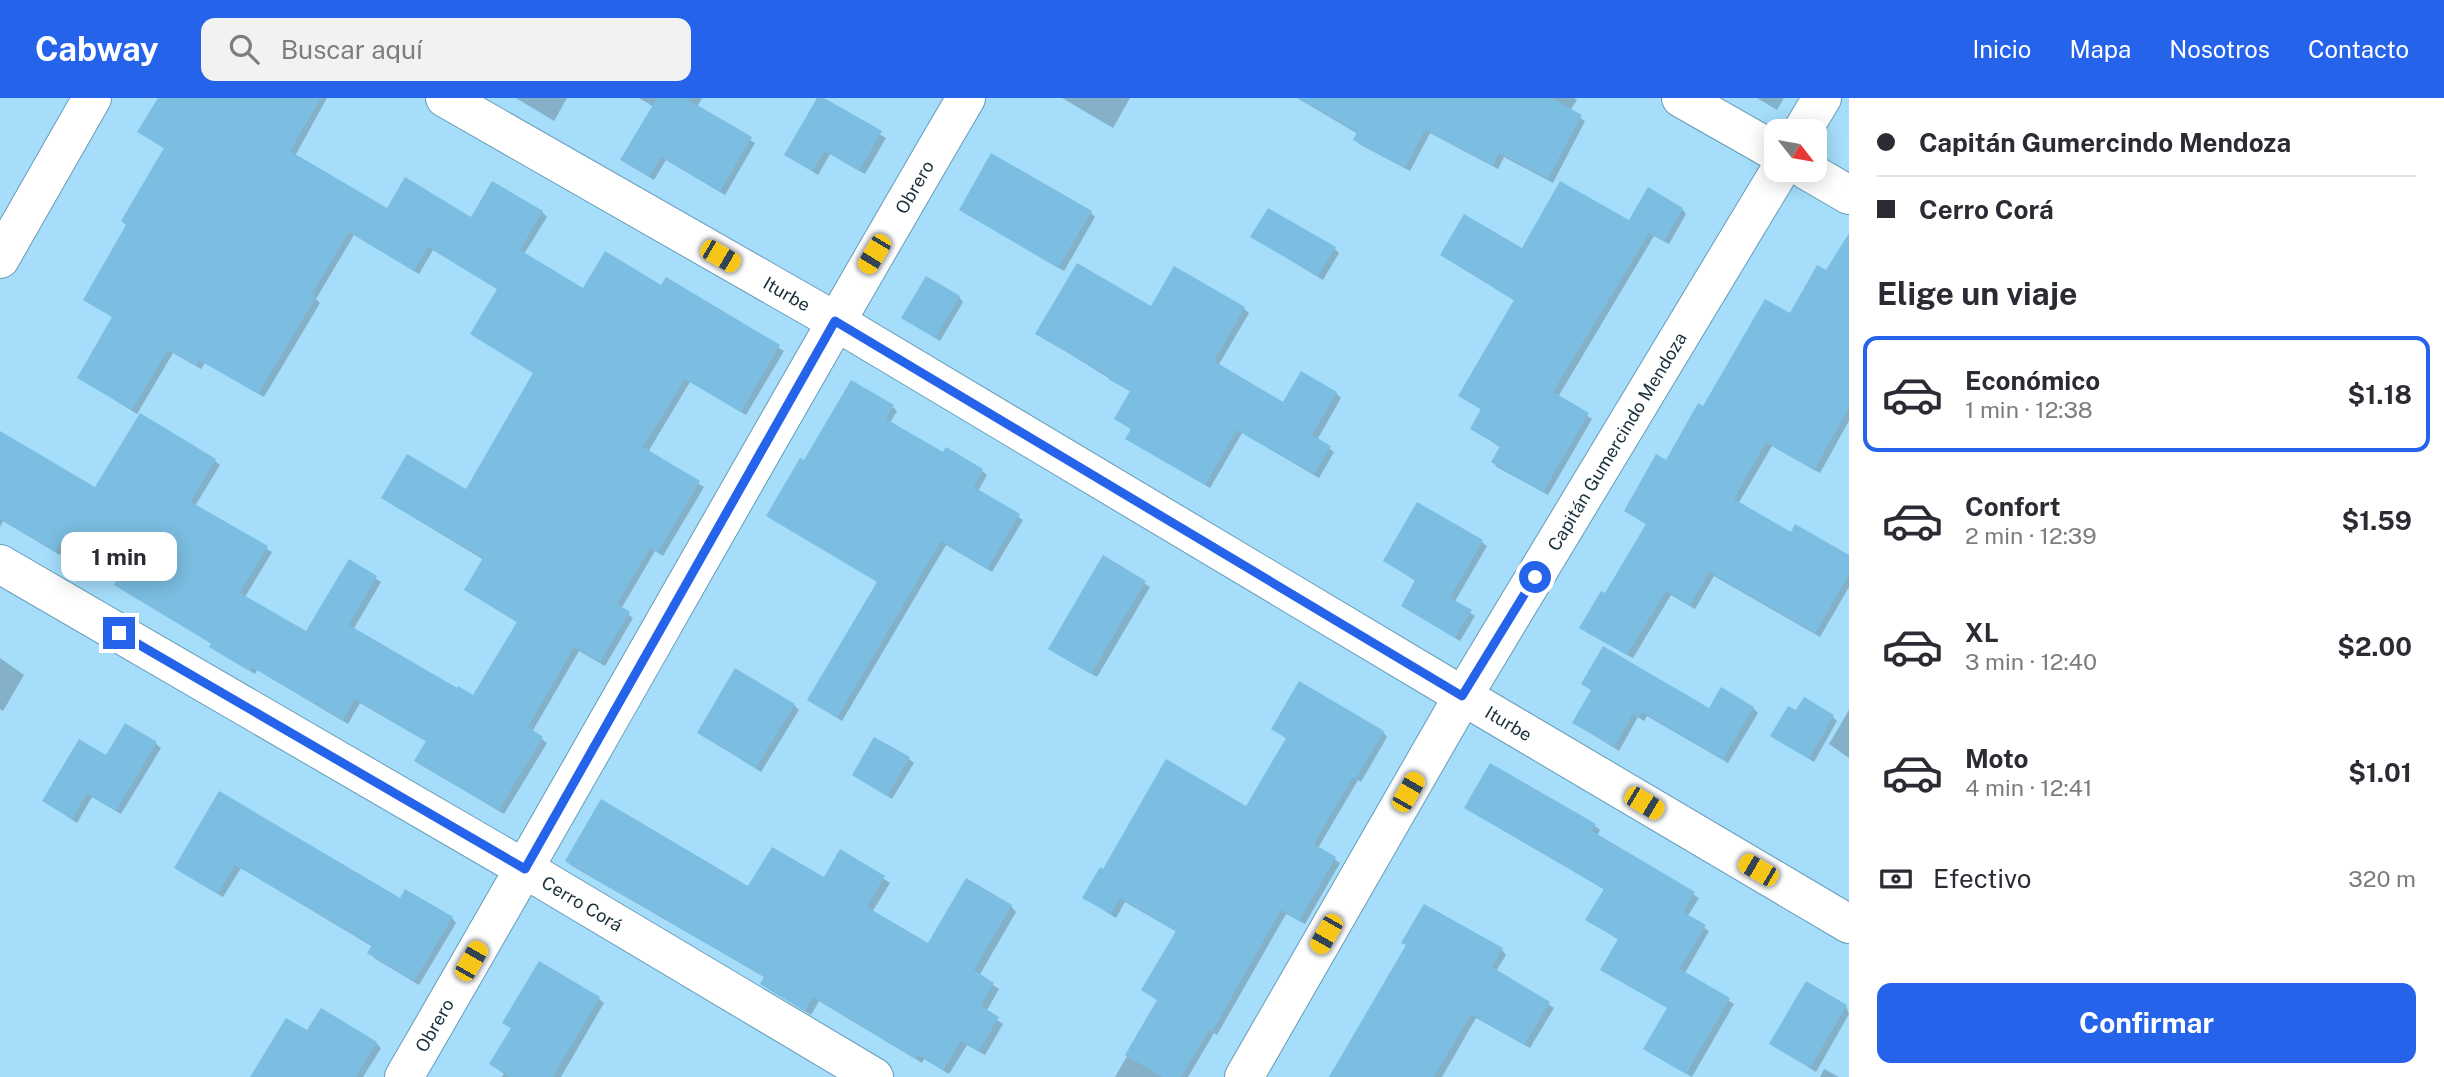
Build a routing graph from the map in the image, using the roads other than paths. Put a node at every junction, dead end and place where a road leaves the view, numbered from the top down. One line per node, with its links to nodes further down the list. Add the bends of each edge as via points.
1 (93, 98): 11 (street)
2 (445, 98): 12 (street, Iturbe)
3 (966, 98): 12 (street, Obrero)
4 (1681, 98): 7 (street)
5 (1822, 98): 6 (street)
6 (1809, 119)
7 (1764, 145)
8 (1773, 182): 14 (street, Capitán Gumercindo Mendoza)
9 (1827, 182): 10 (street)
10 (1849, 195)
11 (0, 259)
12 (835, 321): 14 (street, Iturbe); 15 (street, Obrero)
13 (0, 564): 15 (street, Cerro Corá)
14 (1462, 696): 16 (street, Iturbe); 19 (street, Capitán Gumercindo Mendoza)
15 (525, 869): 17 (street, Obrero); 18 (street, Cerro Corá)
16 (1849, 924)
17 (404, 1077)
18 (874, 1077)
19 (1244, 1077)

